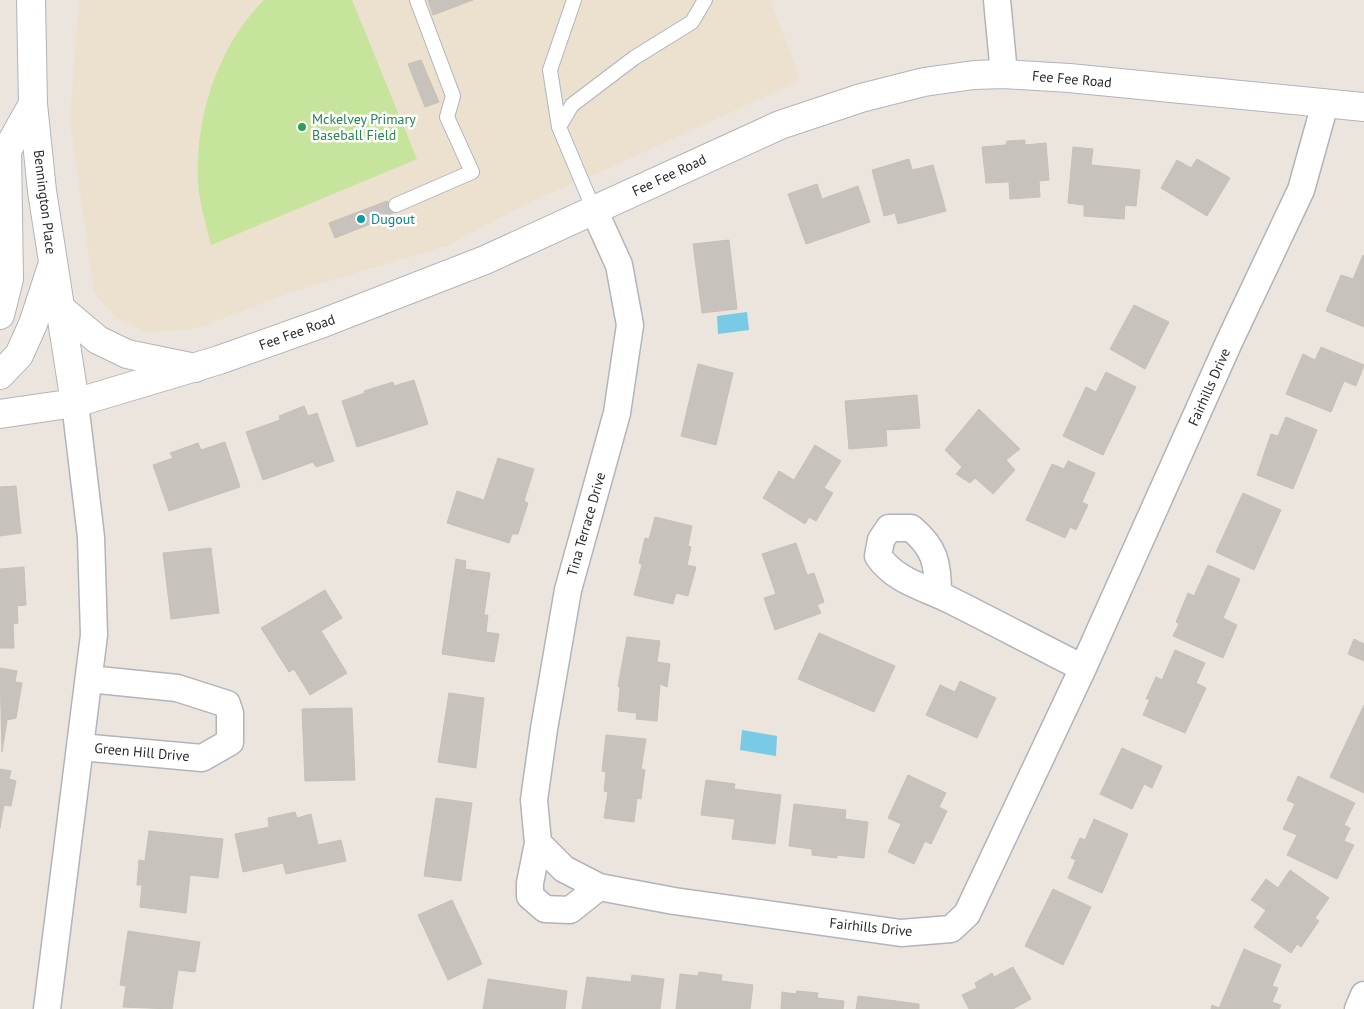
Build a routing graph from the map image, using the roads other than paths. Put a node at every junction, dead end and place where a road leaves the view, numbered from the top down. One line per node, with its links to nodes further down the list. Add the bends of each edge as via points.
1 (31, 0): 7 (street, Bennington Place)
2 (417, 0): 11 (lane, via 453,96 447,117 472,172)
3 (574, 0): 10 (lane, via 550,70)
4 (705, 0): 10 (lane, via 692,22 634,58 572,105)
5 (997, 0): 6 (street)
6 (1004, 74): 8 (street, Fee Fee Road); 12 (street, Fee Fee Road, via 924,82 780,124)
7 (33, 104): 13 (street, Bennington Place); 15 (street, via 7,150 9,280)
8 (1325, 104): 9 (street, Fee Fee Road); 21 (street, Fairhills Drive, via 1301,190)
9 (1364, 107)
10 (558, 127): 12 (lane)
11 (396, 205)
12 (594, 210): 16 (street, Fee Fee Road, via 485,260 323,323); 24 (street, Tina Terrace Drive, via 619,265 630,325 616,413 568,590 534,800)
13 (53, 263): 14 (street, Bennington Place); 17 (street, via 30,332 19,355)
14 (60, 308): 16 (street, via 98,340 127,354); 18 (street, Bennington Place)
15 (0, 315)
16 (194, 368): 18 (street, Fee Fee Road)
17 (0, 375)
18 (75, 403): 19 (street, Fee Fee Road); 22 (street, Green Hill Drive, via 92,553 94,635)
19 (0, 414)
20 (938, 594): 21 (street)
21 (1083, 668): 25 (street, Fairhills Drive, via 966,914 951,929 886,931)
22 (89, 679): 23 (street, Green Hill Drive); 23 (street, Green Hill Drive, via 177,688 227,704 230,742 202,758)
23 (80, 747): 27 (street, Green Hill Drive)
24 (538, 843): 25 (street, Fairhills Drive, via 564,869); 25 (street, Tina Terrace Drive, via 530,896 544,909 570,910)
25 (599, 887)
26 (1364, 995): 28 (street)
27 (47, 1009)
28 (1358, 1009)

